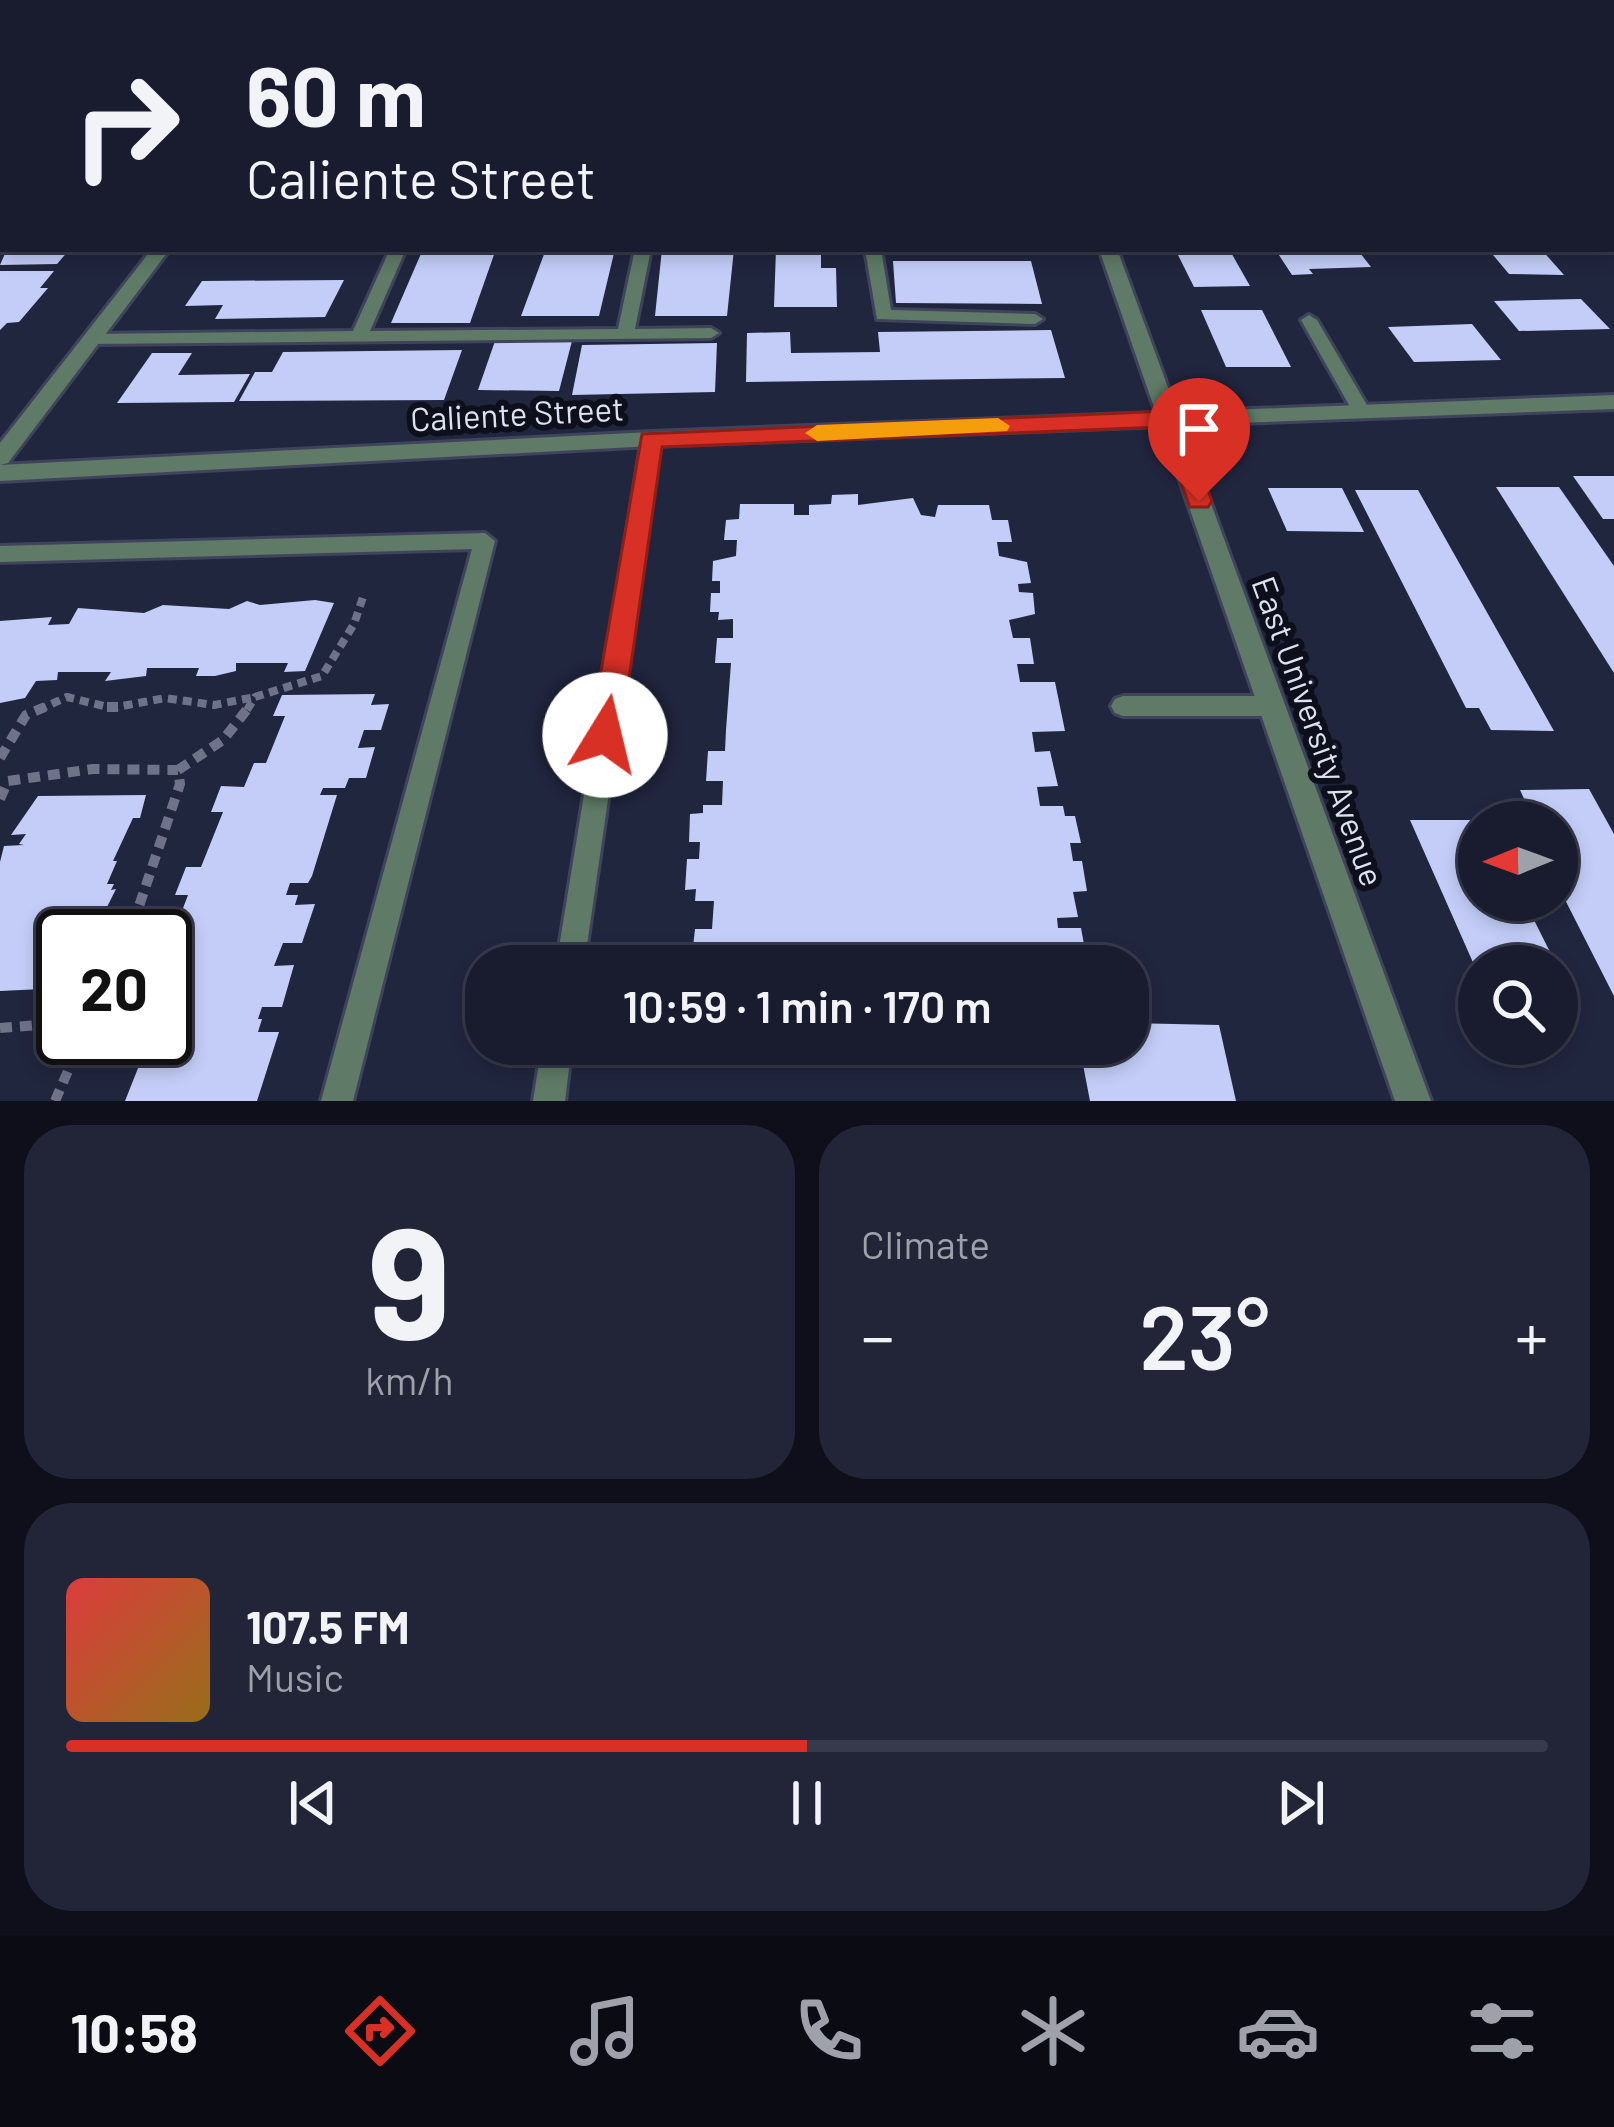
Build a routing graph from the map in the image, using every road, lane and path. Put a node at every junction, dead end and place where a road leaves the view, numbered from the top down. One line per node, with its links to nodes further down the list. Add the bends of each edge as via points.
1 (0, 0): 2 (street)
2 (10, 0)
3 (159, 252): 13 (street)
4 (397, 252): 12 (lane)
5 (642, 252): 10 (lane)
6 (873, 252): 8 (lane, via 883,315)
7 (1109, 252): 16 (street, East University Avenue)
8 (1035, 319)
9 (1309, 320): 15 (lane)
10 (626, 333): 11 (lane); 12 (lane)
11 (711, 333)
12 (358, 336): 13 (lane)
13 (92, 339): 18 (street)
14 (1614, 402): 15 (street, Caliente Street)
15 (1362, 412): 16 (street, Caliente Street)
16 (1169, 419): 17 (street, Caliente Street); 24 (street, East University Avenue)
17 (651, 440): 19 (street, Caliente Street); 30 (lane)
18 (0, 458)
19 (0, 473)
20 (0, 554): 36 (lane, via 485,541)
21 (362, 597): 22 (path, via 322,676)
22 (255, 697): 25 (path, via 112,708 67,697 26,715); 26 (path, via 237,731)
23 (1123, 706): 24 (lane)
24 (1272, 706): 38 (street, East University Avenue)
25 (0, 758)
26 (178, 770): 27 (path, via 79,769); 29 (path)
27 (4, 780): 28 (path)
28 (0, 800)
29 (138, 909)
30 (572, 945)
31 (36, 1025): 32 (path)
32 (0, 1028)
33 (71, 1065): 35 (path)
34 (554, 1065): 37 (lane)
35 (56, 1101)
36 (337, 1101)
37 (548, 1101)
38 (1413, 1101)

